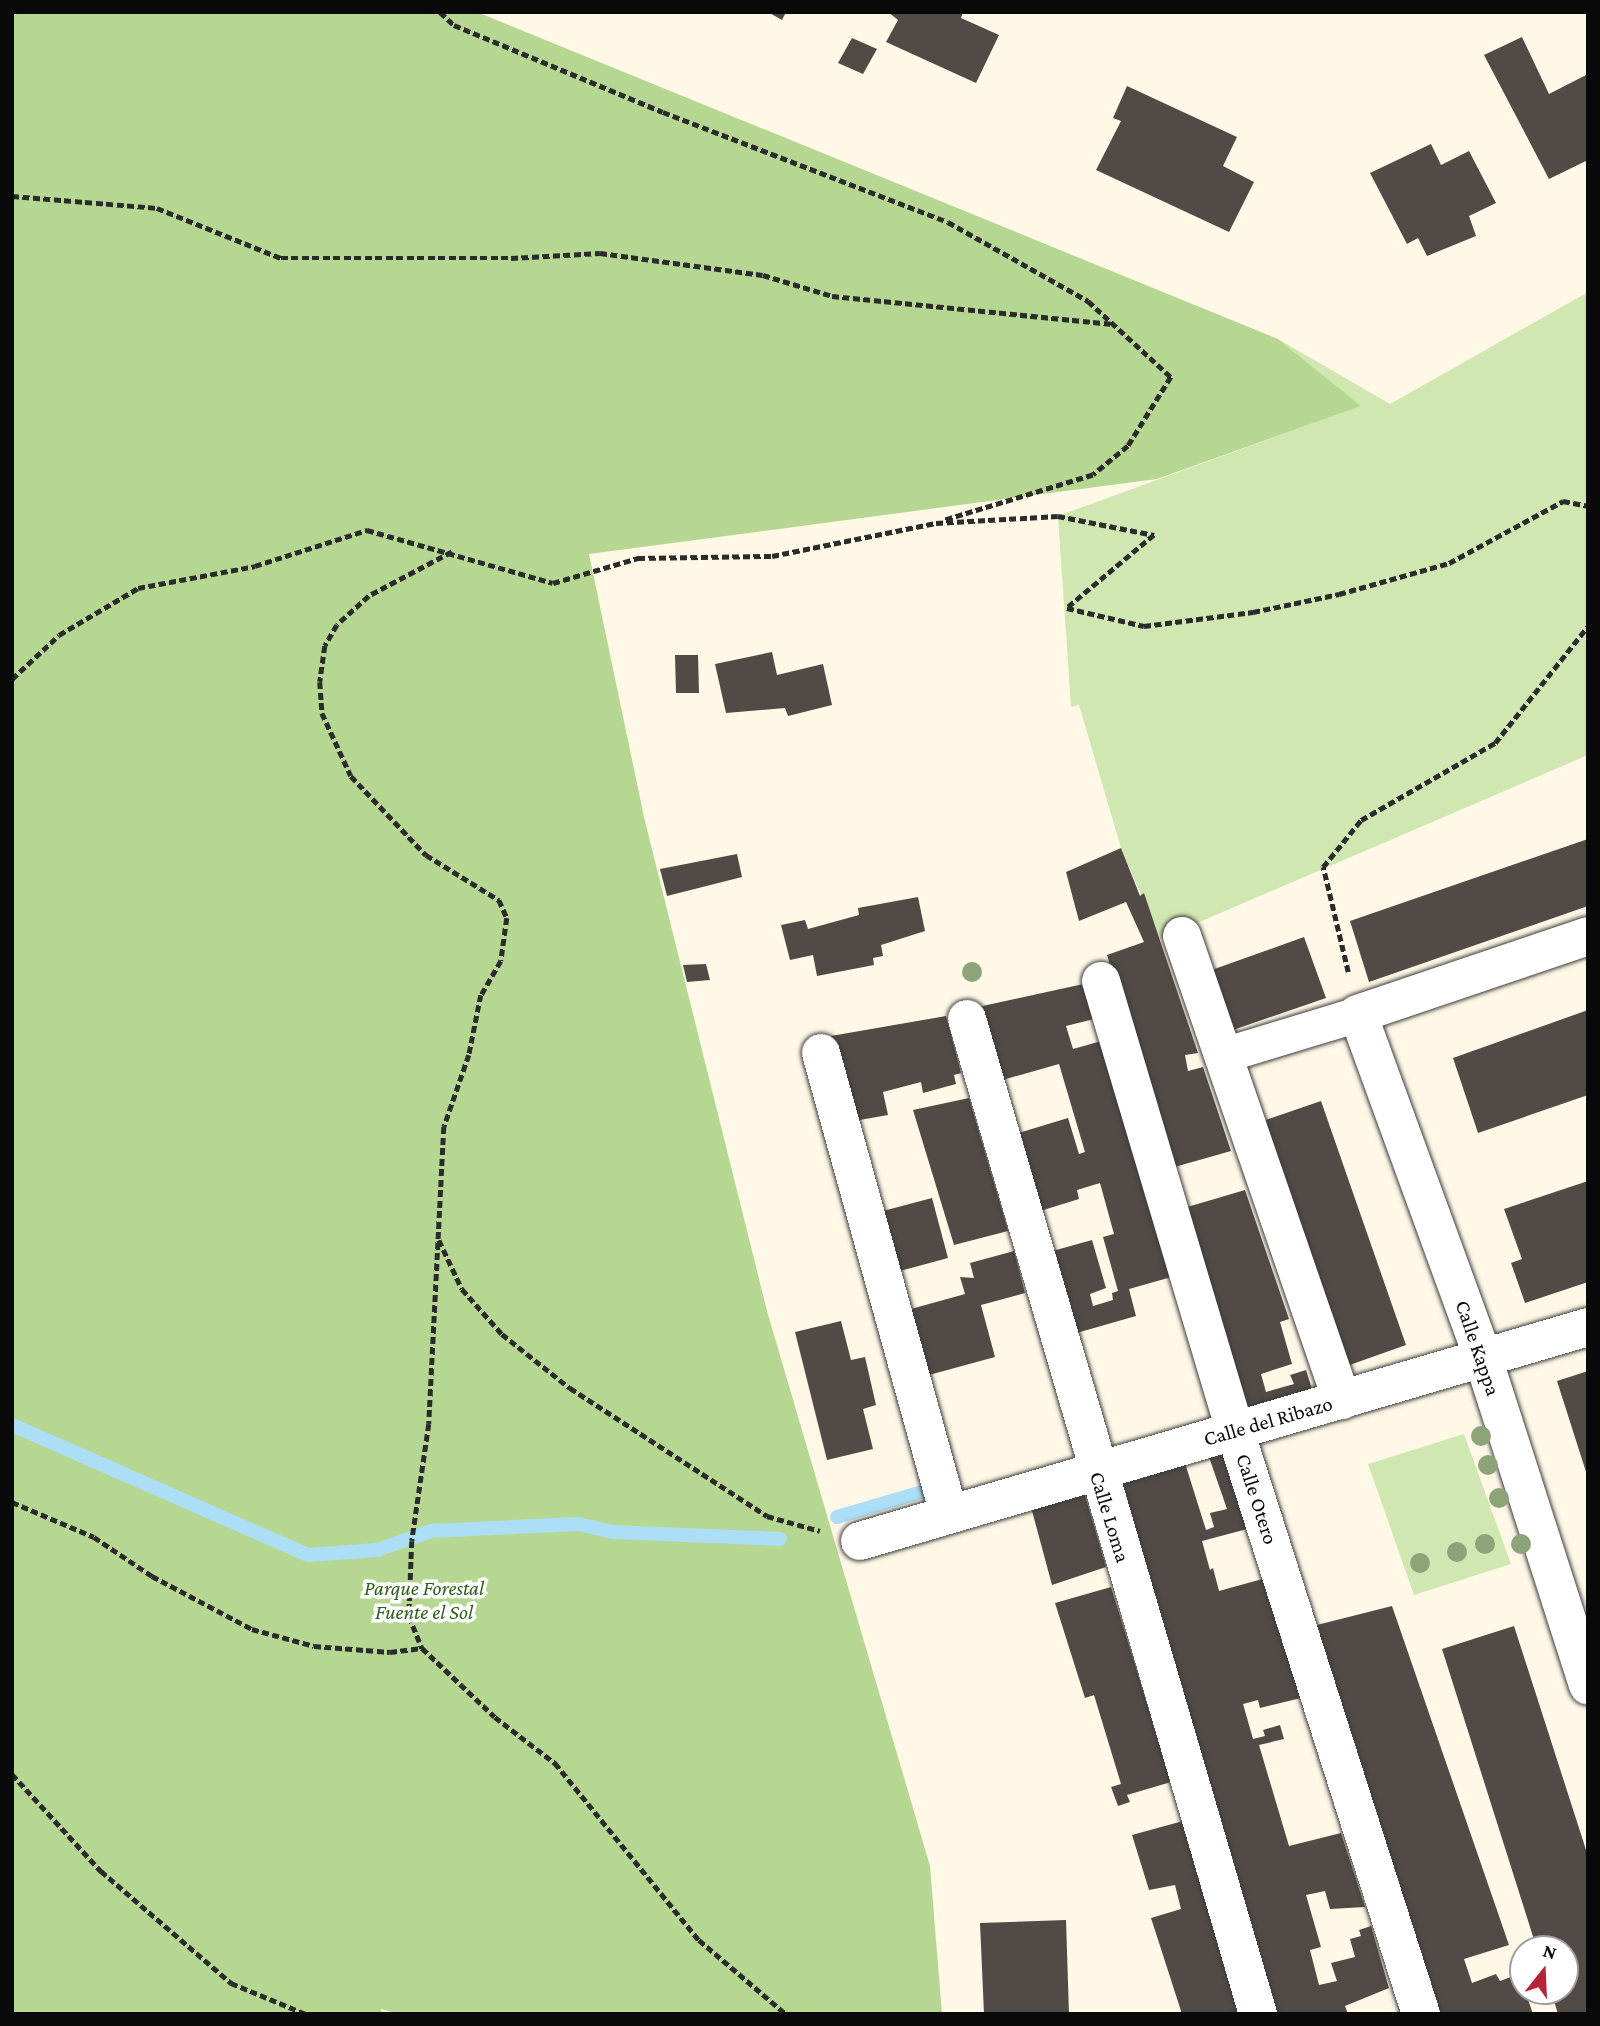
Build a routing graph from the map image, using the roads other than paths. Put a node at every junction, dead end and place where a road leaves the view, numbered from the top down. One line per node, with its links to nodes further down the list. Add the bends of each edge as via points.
1 (1182, 936): 7 (street)
2 (1588, 936): 4 (street)
3 (1101, 981): 11 (street, Calle Otero)
4 (1358, 1014): 7 (street); 9 (street, Calle Kappa)
5 (967, 1019): 12 (street, Calle Loma)
6 (821, 1053): 13 (street)
7 (1223, 1055): 10 (street)
8 (1588, 1327): 9 (street, Calle del Ribazo)
9 (1483, 1358): 10 (street, Calle del Ribazo); 15 (street, Calle Kappa)
10 (1342, 1400): 11 (street, Calle del Ribazo)
11 (1235, 1431): 12 (street, Calle del Ribazo); 17 (street, Calle Otero)
12 (1097, 1472): 13 (street, Calle del Ribazo); 16 (street, Calle Loma)
13 (949, 1516): 14 (street, Calle del Ribazo)
14 (860, 1541)
15 (1588, 1686)
16 (1258, 2014)
17 (1421, 2014)

